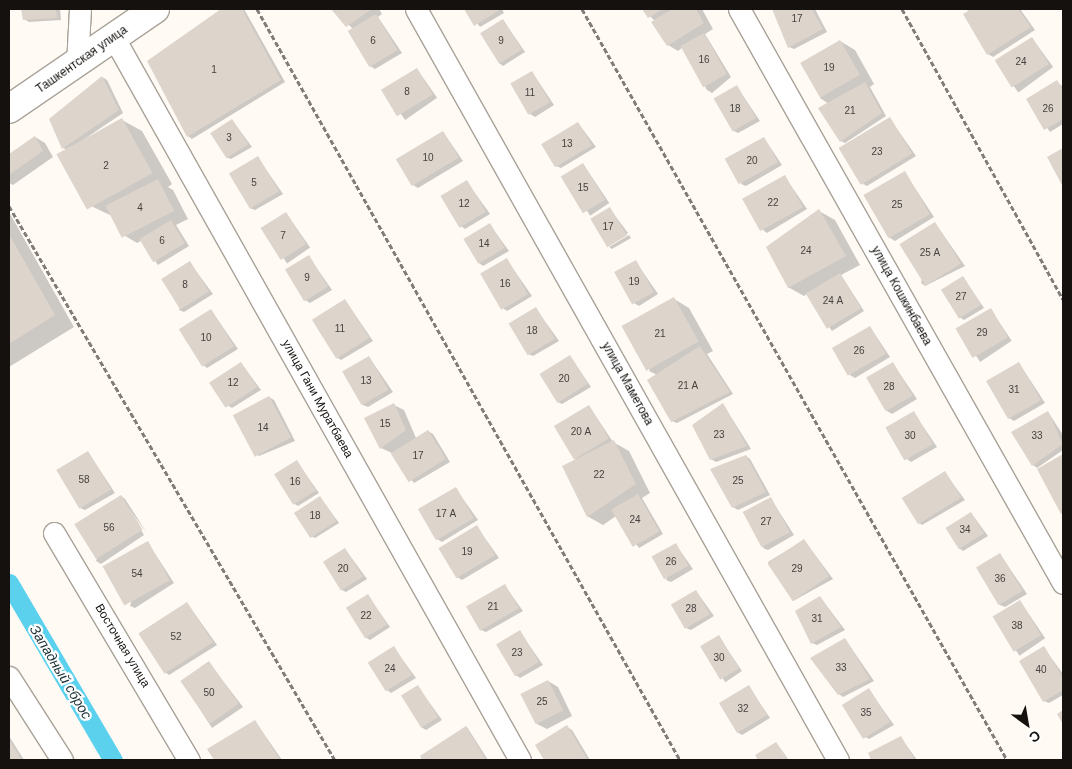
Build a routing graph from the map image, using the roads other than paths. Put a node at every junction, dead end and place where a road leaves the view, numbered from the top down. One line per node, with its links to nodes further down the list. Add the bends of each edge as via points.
1 (80, 9): 6 (street)
2 (155, 9): 5 (main road, Ташкентская улица)
3 (416, 9): 14 (street, улица Маметова)
4 (739, 9): 9 (street, улица Кошкинбаева)
5 (114, 38): 6 (main road, Ташкентская улица); 13 (street, улица Гани Муратбаева)
6 (77, 64): 7 (main road, Ташкентская улица)
7 (9, 110)
8 (54, 533): 12 (street, Восточная улица)
9 (1063, 583)
10 (9, 677): 11 (street)
11 (62, 760)
12 (190, 760)
13 (520, 760)
14 (838, 760)

